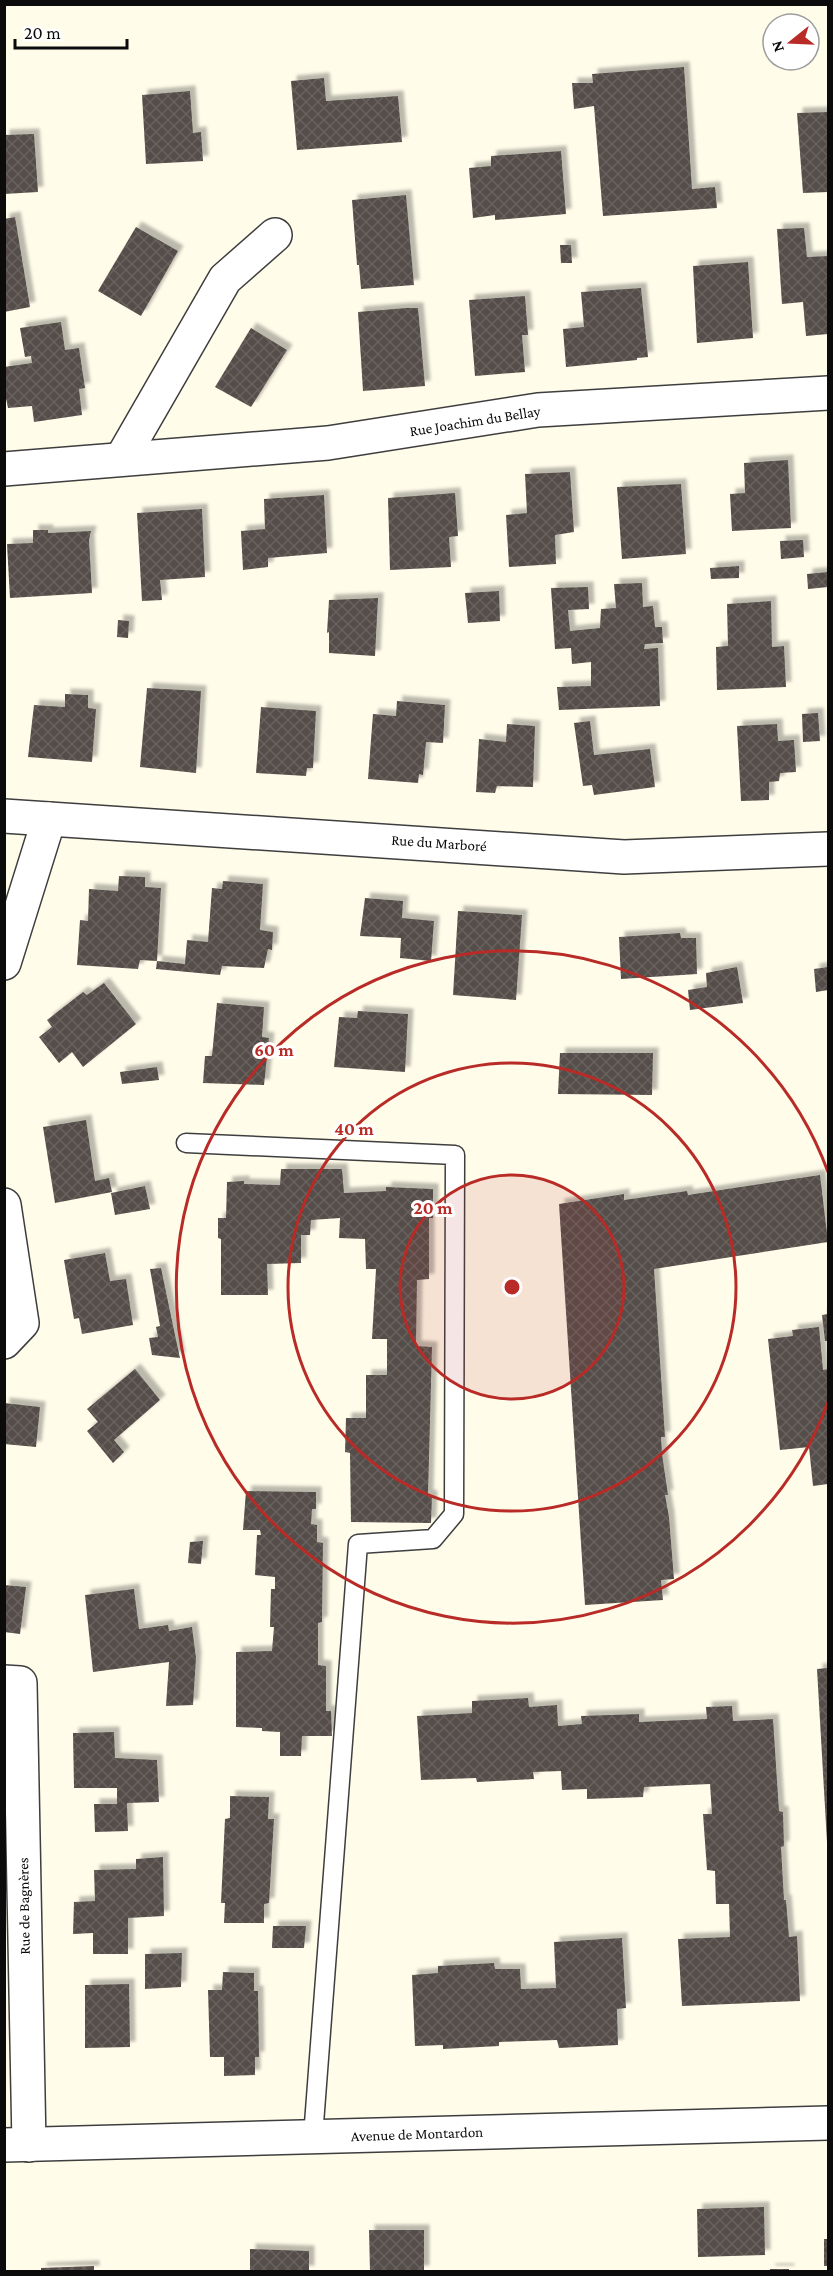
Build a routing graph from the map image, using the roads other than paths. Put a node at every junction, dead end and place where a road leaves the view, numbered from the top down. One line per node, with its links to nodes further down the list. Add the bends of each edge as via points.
1 (275, 235): 3 (street, via 225,279)
2 (828, 393): 3 (street, Rue Joachim du Bellay, via 538,410 328,443)
3 (122, 458): 4 (street, Rue Joachim du Bellay)
4 (4, 469)
5 (4, 816): 6 (street, Rue du Marboré)
6 (49, 819): 7 (street, Rue du Marboré, via 624,857); 8 (street)
7 (828, 849)
8 (4, 963)
9 (186, 1143): 14 (lane, via 455,1155 454,1514 433,1539 358,1544)
10 (4, 1205): 11 (street, via 22,1323)
11 (4, 1342)
12 (4, 1682): 15 (street, Rue de Bagnères, via 20,1683)
13 (828, 2123): 14 (street, Avenue de Montardon)
14 (314, 2137): 15 (street, Avenue de Montardon)
15 (16, 2145)

